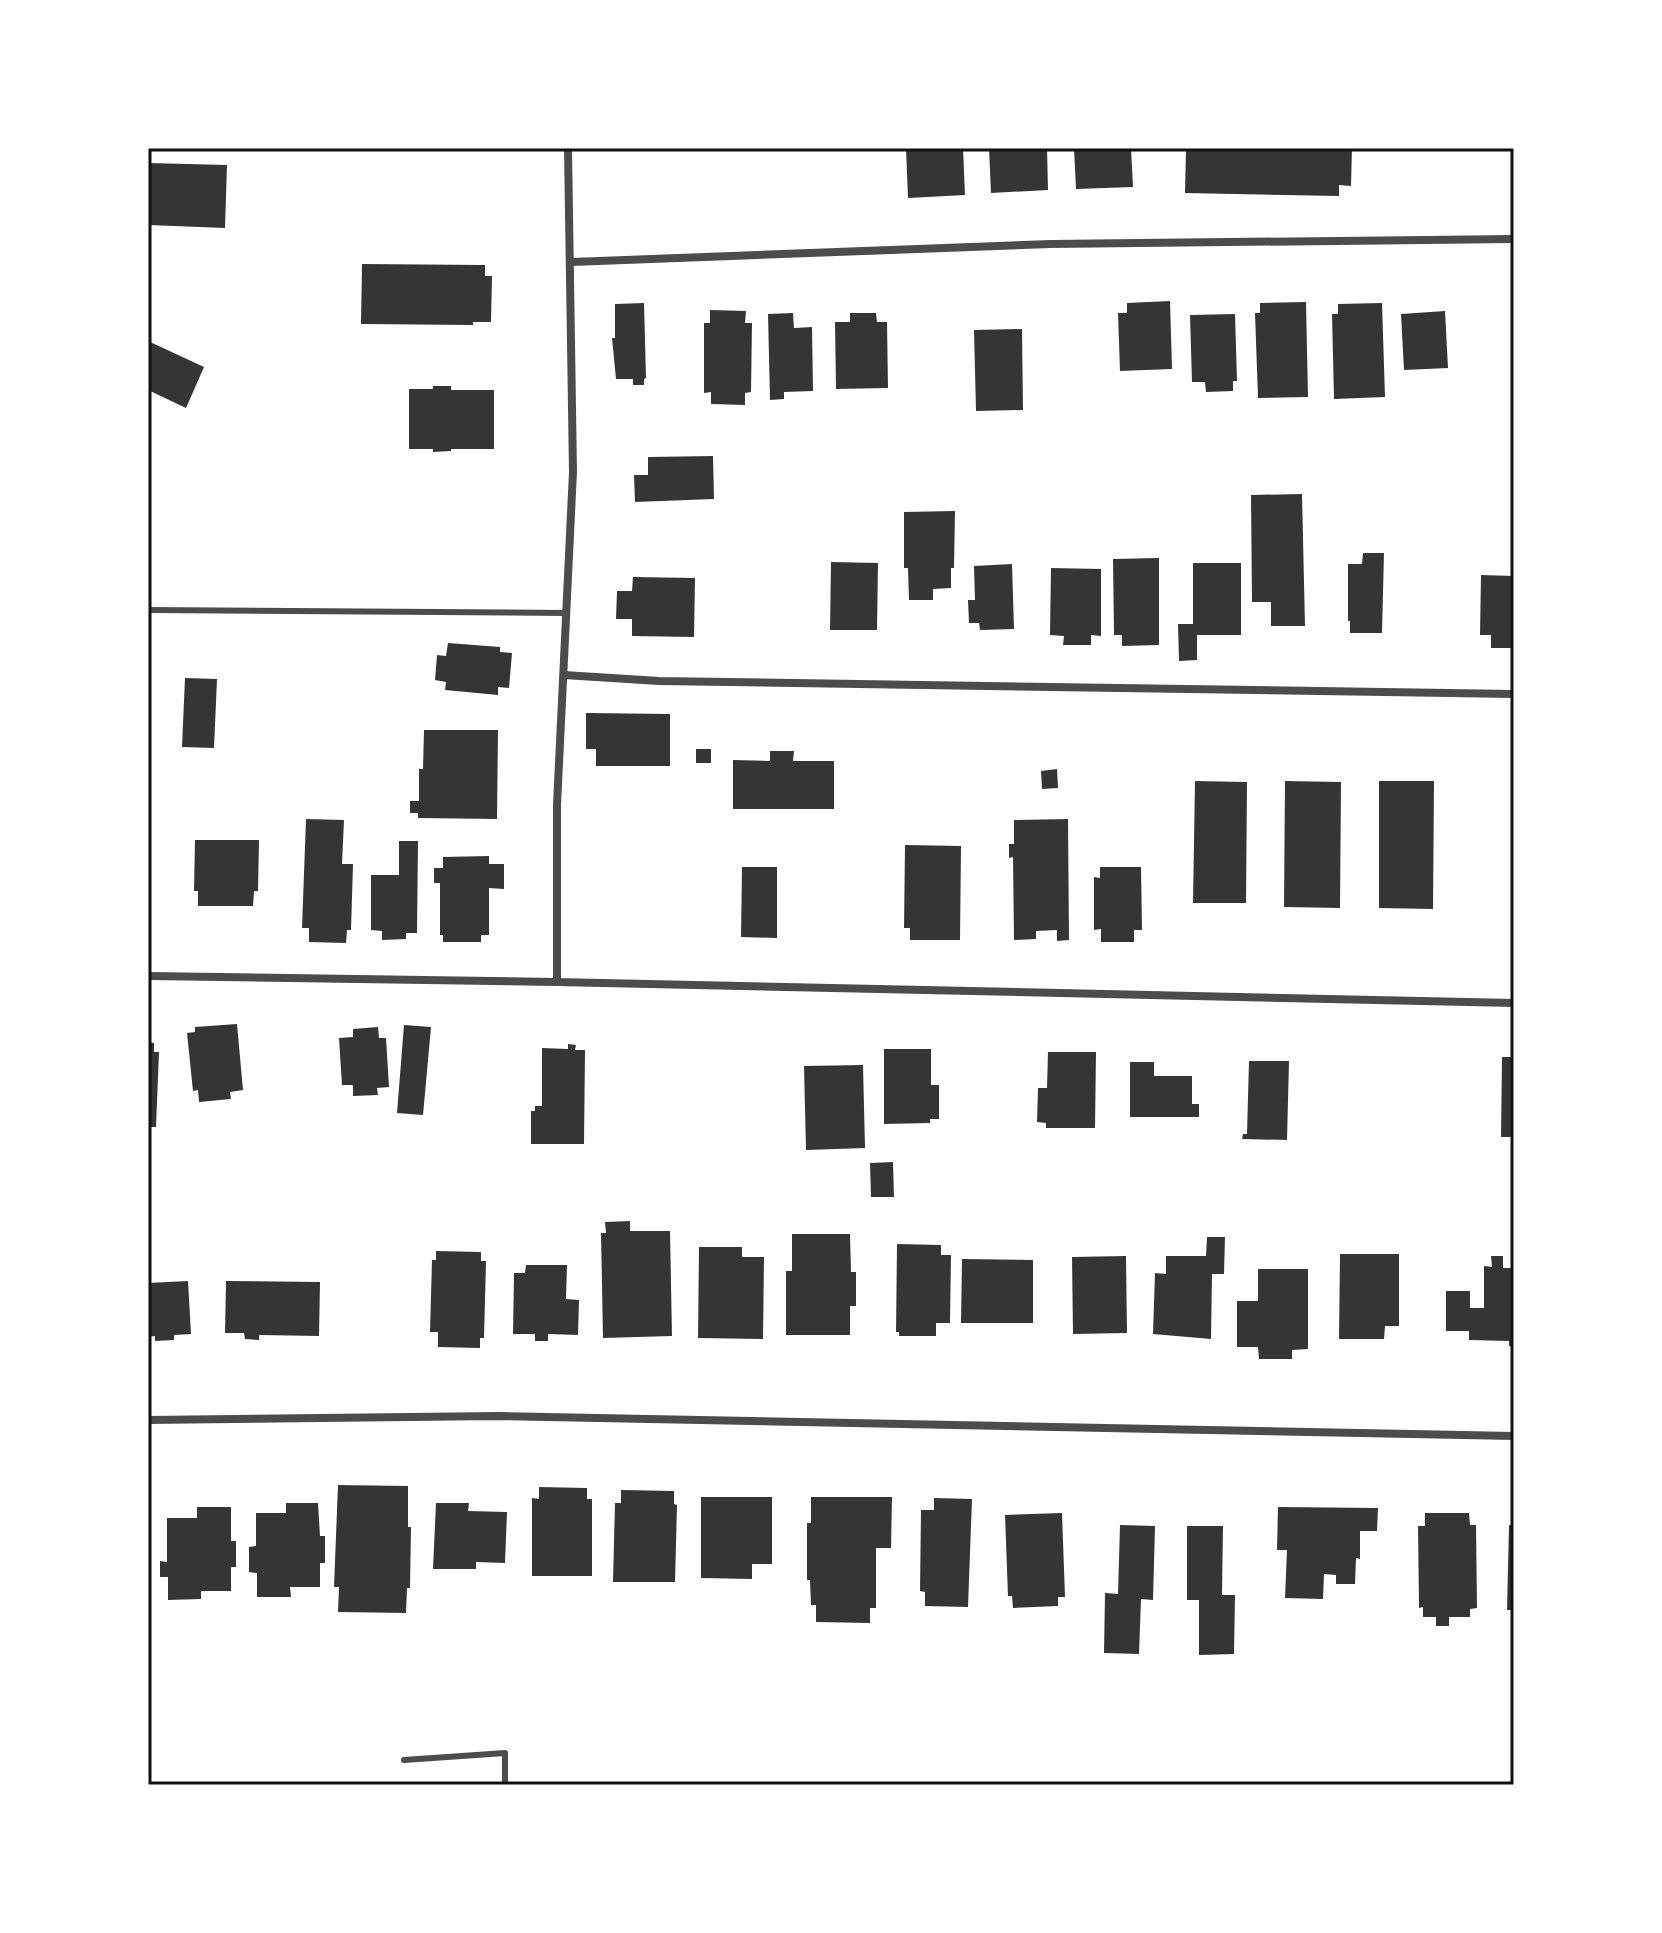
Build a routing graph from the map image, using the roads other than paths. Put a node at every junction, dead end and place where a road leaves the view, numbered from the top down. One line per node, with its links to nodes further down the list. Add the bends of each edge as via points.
1 (568, 148): 3 (street)
2 (1514, 239): 3 (street, via 1050,244)
3 (572, 262): 5 (street)
4 (148, 610): 5 (lane)
5 (567, 613): 6 (street)
6 (564, 675): 7 (street, via 659,681); 9 (street, via 557,805)
7 (1514, 694)
8 (148, 976): 9 (street)
9 (557, 982): 10 (street)
10 (1514, 1003)
11 (148, 1420): 12 (street, via 498,1416)
12 (1514, 1436)
13 (404, 1760): 14 (lane, via 505,1753)
14 (505, 1785)

